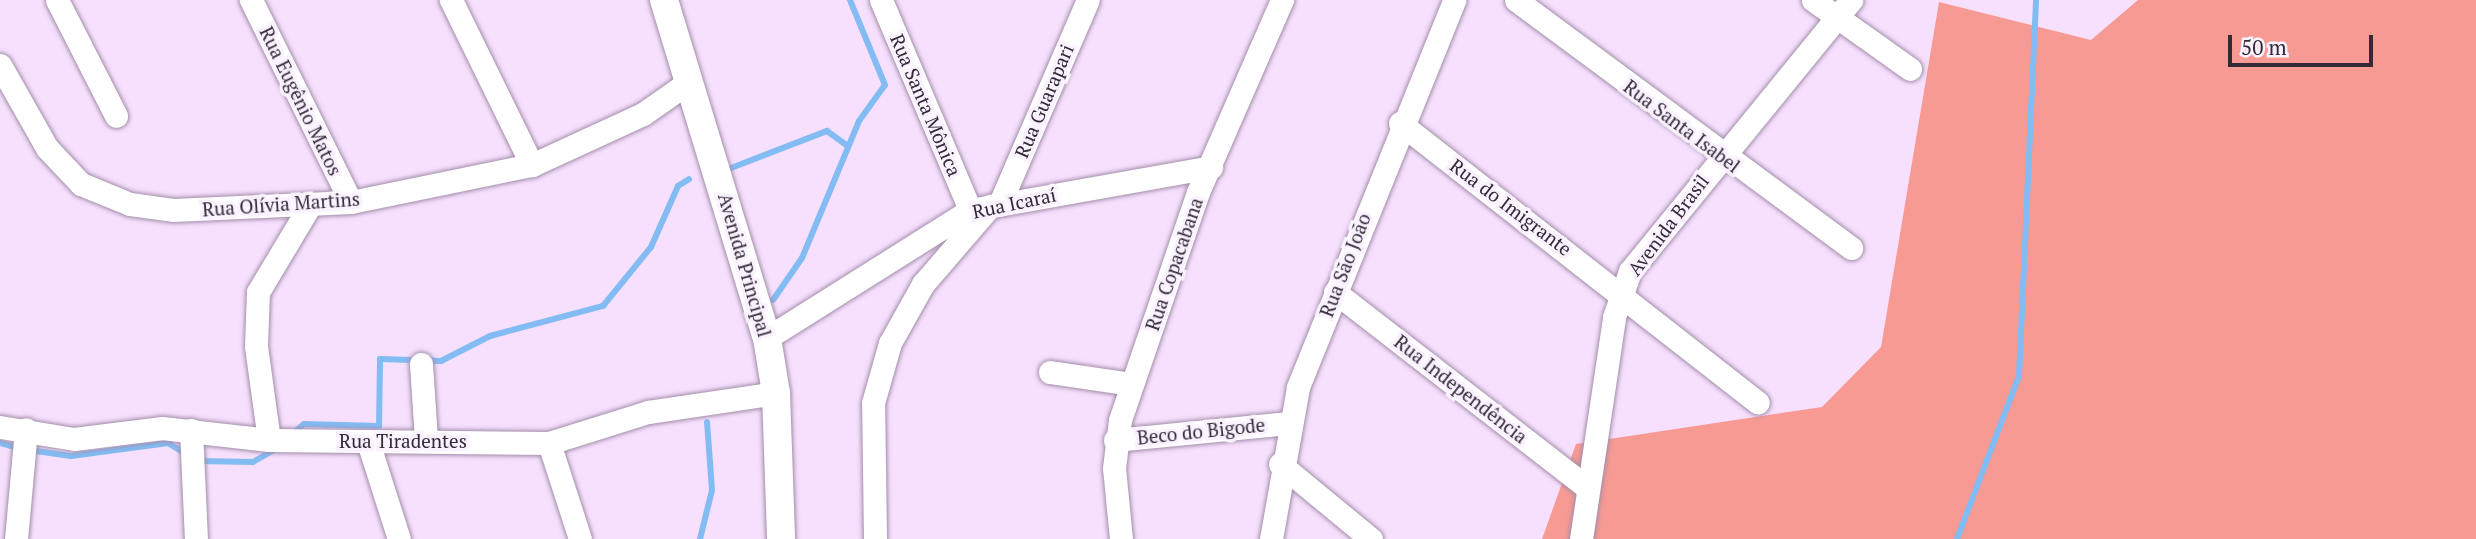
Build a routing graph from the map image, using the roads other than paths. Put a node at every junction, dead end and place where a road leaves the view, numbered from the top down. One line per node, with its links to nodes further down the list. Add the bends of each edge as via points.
1 (57, 0): 16 (street)
2 (251, 0): 21 (street, Rua Eugênio Matos)
3 (451, 0): 19 (street)
4 (664, 0): 14 (street, Avenida Principal)
5 (881, 0): 23 (street, Rua Santa Mônica)
6 (1282, 0): 20 (street, Rua Copacabana)
7 (1454, 0): 17 (street, Rua São João)
8 (1516, 0): 18 (street, Rua Santa Isabel)
9 (1813, 0): 11 (street)
10 (1080, 5): 23 (street, Rua Guarapari)
11 (1844, 8): 13 (street); 18 (street, Avenida Brasil)
12 (0, 65): 15 (street, Rua Olívia Martins)
13 (1910, 69)
14 (690, 80): 19 (street, Rua Olívia Martins, via 643,114); 27 (street, Avenida Principal)
15 (8, 102): 22 (street, Rua Olívia Martins, via 66,170 101,195 173,210)
16 (116, 116)
17 (1400, 123): 25 (street, Rua do Imigrante); 26 (street, Rua São João)
18 (1721, 156): 24 (street, Rua Santa Isabel); 25 (street, Avenida Brasil, via 1642,254)
19 (532, 165): 21 (street, Rua Olívia Martins)
20 (1210, 167): 23 (street, Rua Icaraí); 30 (street, Rua Copacabana)
21 (351, 202): 22 (street, Rua Olívia Martins)
22 (310, 205): 37 (street, via 258,292 256,346)
23 (987, 206): 27 (street, Rua Icaraí); 49 (street, Rua Guarapari, via 916,294 886,354 873,403)
24 (1851, 248)
25 (1621, 291): 32 (street, Rua do Imigrante); 43 (street, Avenida Brasil)
26 (1335, 292): 33 (street, Rua São João); 43 (street, Rua Independência)
27 (766, 338): 31 (street, Avenida Principal)
28 (421, 364): 38 (street)
29 (1051, 372): 30 (street)
30 (1131, 384): 39 (street, Rua Copacabana)
31 (776, 393): 41 (street, Rua Tiradentes, via 648,412); 48 (street, Avenida Principal)
32 (1758, 403)
33 (1287, 423): 39 (street, Beco do Bigode); 42 (street, Rua São João)
34 (0, 427): 35 (street, Rua Tiradentes)
35 (26, 429): 36 (street, Rua Tiradentes, via 74,439); 44 (street)
36 (191, 430): 37 (street, Rua Tiradentes); 45 (street)
37 (269, 440): 40 (street, Rua Tiradentes)
38 (426, 440): 40 (street, Rua Tiradentes); 41 (street, Rua Tiradentes)
39 (1115, 440): 50 (street, Rua Copacabana)
40 (368, 442): 46 (street)
41 (549, 443): 47 (street)
42 (1280, 464): 51 (street, Rua São João); 52 (street)
43 (1586, 487): 53 (street, Avenida Brasil)
44 (16, 539)
45 (196, 539)
46 (398, 539)
47 (580, 539)
48 (781, 539)
49 (875, 539)
50 (1121, 539)
51 (1271, 539)
52 (1371, 539)
53 (1581, 539)

